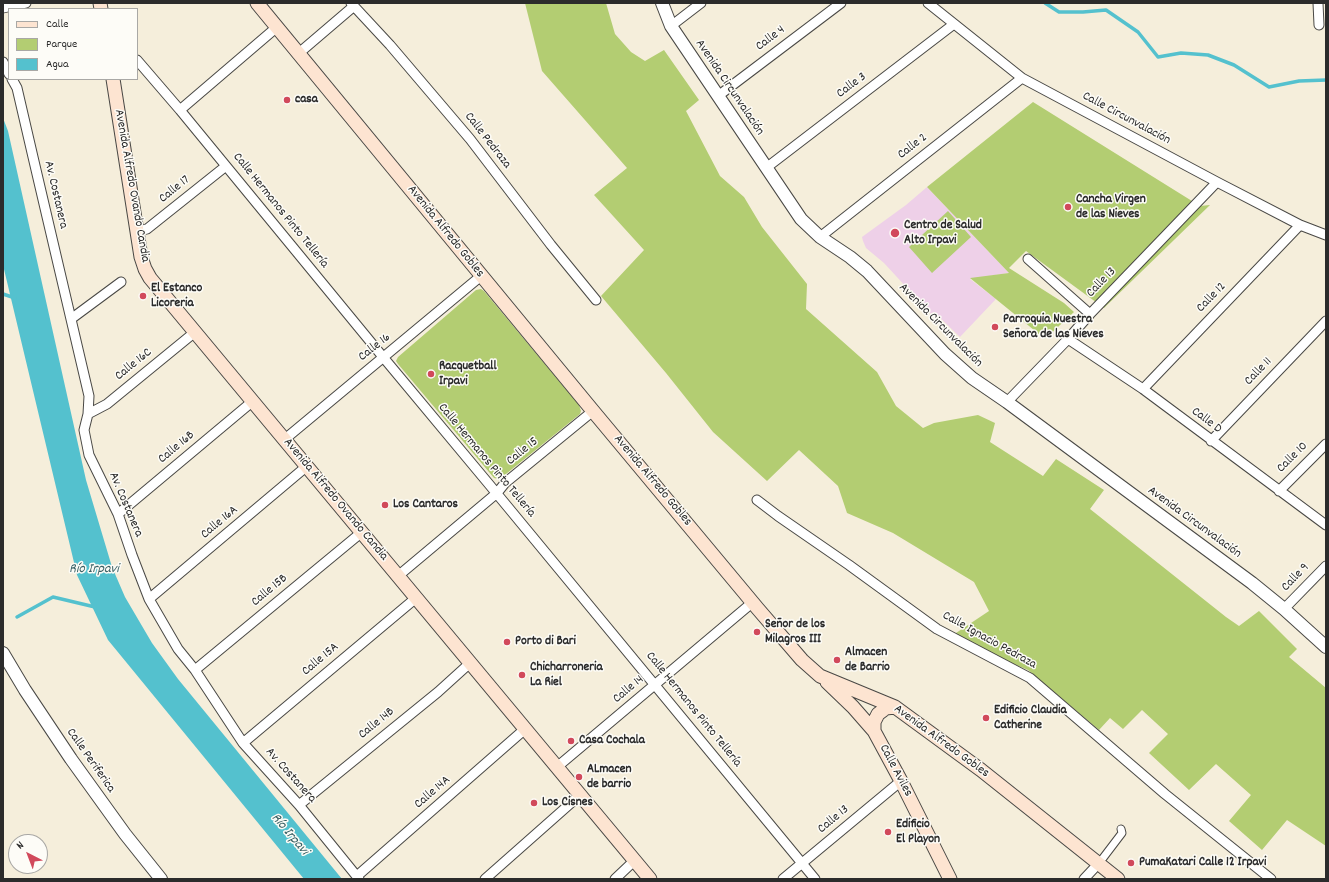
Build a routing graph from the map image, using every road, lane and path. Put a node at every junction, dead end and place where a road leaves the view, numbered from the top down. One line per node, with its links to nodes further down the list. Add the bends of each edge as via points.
1 (26, 3): 9 (street)
2 (257, 3): 12 (main road, Avenida Alfredo Gobles)
3 (662, 3): 13 (street, Avenida Circunvalación)
4 (701, 3): 13 (street)
5 (841, 3): 21 (street, Calle 4)
6 (928, 3): 10 (street, Calle Circunvalación)
7 (1318, 3): 11 (street)
8 (352, 4): 14 (street); 33 (street, Calle Pedraza, via 465,133 550,245)
9 (3, 8)
10 (954, 24): 18 (street, Calle Circunvalación); 24 (street, Calle 3)
11 (1319, 25)
12 (277, 26): 14 (main road, Avenida Alfredo Gobles); 22 (street)
13 (671, 26): 21 (street, Avenida Circunvalación)
14 (299, 53): 31 (main road, Avenida Alfredo Gobles)
15 (138, 61): 22 (street, Calle Hermanos Pinto Tellería)
16 (3, 62): 17 (street)
17 (8, 72)
18 (1022, 78): 25 (street, Calle Circunvalación); 29 (street, Calle 2)
19 (12, 80): 35 (street, Av. Costanera)
20 (113, 80): 27 (main road, Avenida Alfredo Ovando Candia)
21 (718, 96): 24 (street, Avenida Circunvalación)
22 (180, 110): 23 (street, Calle Hermanos Pinto Tellería)
23 (226, 166): 27 (street, Calle 17, via 147,229); 39 (street, Calle Hermanos Pinto Tellería)
24 (766, 168): 29 (street, Avenida Circunvalación, via 801,220)
25 (1217, 182): 26 (street, Calle Circunvalación); 34 (street, Calle 13)
26 (1300, 225): 28 (street, Calle Circunvalación); 40 (street, Calle 12)
27 (138, 231): 37 (main road, Avenida Alfredo Ovando Candia, via 145,269)
28 (1326, 235)
29 (820, 237): 42 (street, Avenida Circunvalación, via 867,271 945,354 972,378)
30 (1028, 259): 34 (street)
31 (481, 276): 39 (street, Calle 16); 43 (main road, Avenida Alfredo Gobles)
32 (121, 282): 35 (street)
33 (596, 300)
34 (1090, 314): 38 (street, Calle 13)
35 (71, 320): 44 (street, Av. Costanera, via 88,396)
36 (1326, 321): 46 (street, Calle 11)
37 (194, 332): 41 (main road, Avenida Alfredo Ovando Candia); 44 (street, Calle 16C, via 107,404)
38 (1068, 339): 40 (street, Calle D); 42 (street, Calle 13)
39 (383, 357): 45 (street, Calle 16); 50 (street, Calle Hermanos Pinto Tellería)
40 (1143, 389): 46 (street, Calle D)
41 (253, 401): 45 (main road, Avenida Alfredo Ovando Candia); 52 (street, Calle 16B)
42 (1007, 402): 60 (street, Avenida Circunvalación)
43 (593, 411): 50 (street, Calle 15); 59 (main road, Avenida Alfredo Gobles)
44 (88, 414): 52 (street, Av. Costanera, via 84,430 88,456)
45 (285, 439): 48 (main road, Avenida Alfredo Ovando Candia)
46 (1210, 440): 49 (street, Calle D)
47 (1326, 444): 49 (street, Calle 10)
48 (307, 466): 54 (main road, Avenida Alfredo Ovando Candia); 58 (street, Calle 16A)
49 (1280, 491): 53 (street, Calle D)
50 (496, 493): 56 (street, Calle 15); 66 (street, Calle Hermanos Pinto Tellería)
51 (757, 500): 89 (street, Calle Ignacio Pedraza, via 938,628 1030,678)
52 (118, 514): 58 (street, Av. Costanera)
53 (1326, 525)
54 (362, 532): 56 (main road, Avenida Alfredo Ovando Candia); 64 (street, Calle 15B)
55 (1326, 566): 60 (street, Calle 9)
56 (398, 576): 57 (main road, Avenida Alfredo Ovando Candia)
57 (416, 598): 63 (main road, Avenida Alfredo Ovando Candia); 70 (street, Calle 15A)
58 (149, 599): 64 (street, Av. Costanera, via 178,649)
59 (753, 602): 65 (main road, Avenida Alfredo Gobles, via 802,660); 66 (street, Calle 14)
60 (1284, 609): 61 (street, Avenida Circunvalación)
61 (1326, 647)
62 (3, 653): 80 (street, Calle Periferica, via 71,759)
63 (470, 663): 68 (main road, Avenida Alfredo Ovando Candia); 74 (street, Calle 14B)
64 (195, 670): 70 (street, Av. Costanera)
65 (820, 676): 67 (main road, Avenida Alfredo Gobles); 69 (main road, Calle Aviles)
66 (655, 685): 71 (street, Calle 14); 78 (street, Calle Hermanos Pinto Tellería)
67 (896, 707): 69 (main road, via 886,708 878,714 874,722); 76 (main road, Avenida Alfredo Gobles)
68 (525, 729): 71 (main road, Avenida Alfredo Ovando Candia); 79 (street, Calle 14A)
69 (874, 731): 72 (main road, Calle Aviles)
70 (243, 743): 74 (street, Av. Costanera)
71 (557, 767): 73 (main road, Avenida Alfredo Ovando Candia)
72 (901, 781): 78 (street, Calle 13); 86 (main road, Calle Aviles)
73 (580, 795): 77 (main road, Avenida Alfredo Ovando Candia); 81 (street)
74 (299, 805): 79 (street, Av. Costanera)
75 (1121, 829): 76 (street, via 1122,833)
76 (1101, 860): 87 (street); 88 (main road, Avenida Alfredo Gobles)
77 (634, 861): 82 (street); 83 (main road, Avenida Alfredo Ovando Candia)
78 (802, 863): 84 (street, Calle 13); 85 (street, Calle Hermanos Pinto Tellería)
79 (358, 878)
80 (161, 879)
81 (485, 879)
82 (615, 879)
83 (650, 879)
84 (783, 879)
85 (816, 879)
86 (950, 879)
87 (1084, 879)
88 (1118, 879)
89 (1271, 879)

